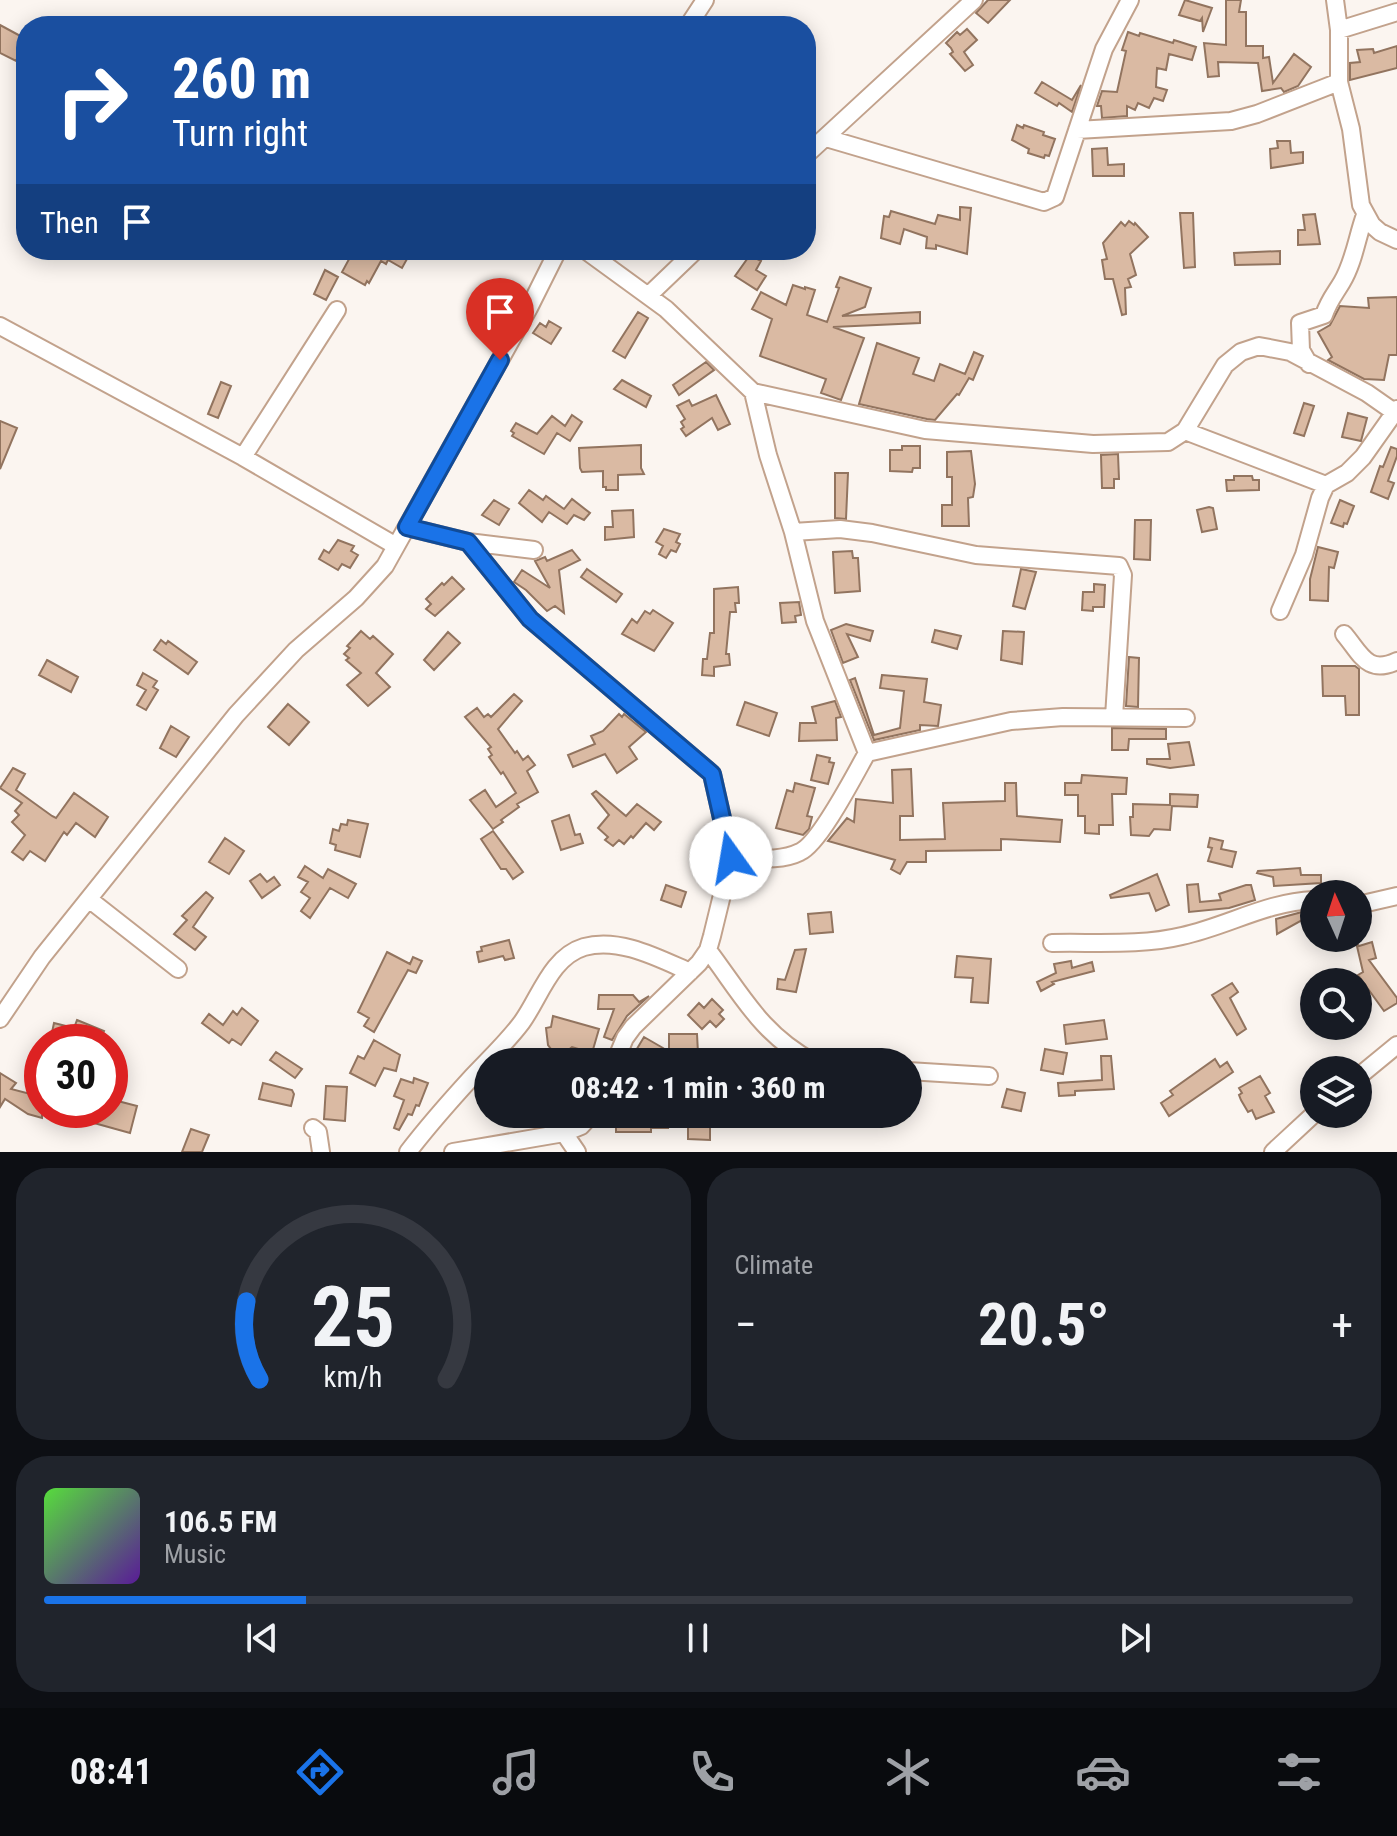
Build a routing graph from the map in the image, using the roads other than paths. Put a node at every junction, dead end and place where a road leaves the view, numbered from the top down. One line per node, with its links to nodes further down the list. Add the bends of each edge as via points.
1 (974, 0): 8 (street)
2 (1130, 0): 7 (street, via 1104,49)
3 (1335, 0): 5 (street)
4 (1397, 12): 5 (street)
5 (1339, 30): 6 (street)
6 (1339, 82): 7 (street, via 1231,121); 10 (street)
7 (1077, 130): 8 (street, via 1055,197 1044,202)
8 (826, 138): 9 (street)
9 (816, 146)
10 (1365, 215): 11 (street, via 1380,232); 18 (street, via 1347,270 1324,315 1300,323 1301,350)
11 (1397, 240)
12 (553, 260): 24 (street)
13 (599, 260): 15 (street)
14 (686, 260): 15 (street)
15 (649, 295): 19 (street)
16 (337, 310): 22 (street)
17 (0, 326): 22 (street)
18 (1309, 364): 20 (street); 21 (street, via 1269,347 1241,352 1225,365)
19 (753, 392): 21 (street, via 925,430 981,436 1139,445 1168,442); 25 (street)
20 (1397, 412): 23 (street, via 1363,457)
21 (1185, 431): 23 (street)
22 (243, 457): 27 (street)
23 (1326, 485): 29 (street)
24 (407, 527): 26 (street); 27 (street)
25 (793, 532): 32 (street, via 840,529 976,555 1119,566 1123,590); 34 (street, via 815,621)
26 (468, 542): 28 (street); 35 (street, via 530,619 712,774)
27 (396, 546): 37 (street, via 356,598 262,684)
28 (534, 550)
29 (1280, 611)
30 (1344, 634): 31 (street, via 1370,665)
31 (1397, 661)
32 (1114, 717): 33 (street); 34 (street, via 1011,721)
33 (1186, 718)
34 (867, 753): 35 (street, via 804,851)
35 (731, 858): 41 (street)
36 (1397, 896): 39 (street)
37 (90, 900): 42 (street); 44 (street)
38 (1300, 902): 40 (street, via 1269,906 1167,940)
39 (1372, 902)
40 (1052, 943)
41 (708, 950): 43 (street); 47 (street, via 763,1024)
42 (178, 969)
43 (690, 972): 46 (street, via 633,1027); 56 (street, via 618,947 600,945 571,953 550,975 521,1023)
44 (0, 1019)
45 (1397, 1045): 48 (street)
46 (621, 1048)
47 (789, 1048)
48 (1372, 1066)
49 (922, 1072): 50 (street)
50 (989, 1076)
51 (1300, 1127): 59 (street)
52 (313, 1128): 55 (street)
53 (576, 1128): 54 (street)
54 (564, 1133): 57 (street); 58 (street)
55 (321, 1152)
56 (408, 1152)
57 (453, 1152)
58 (577, 1152)
59 (1273, 1152)

